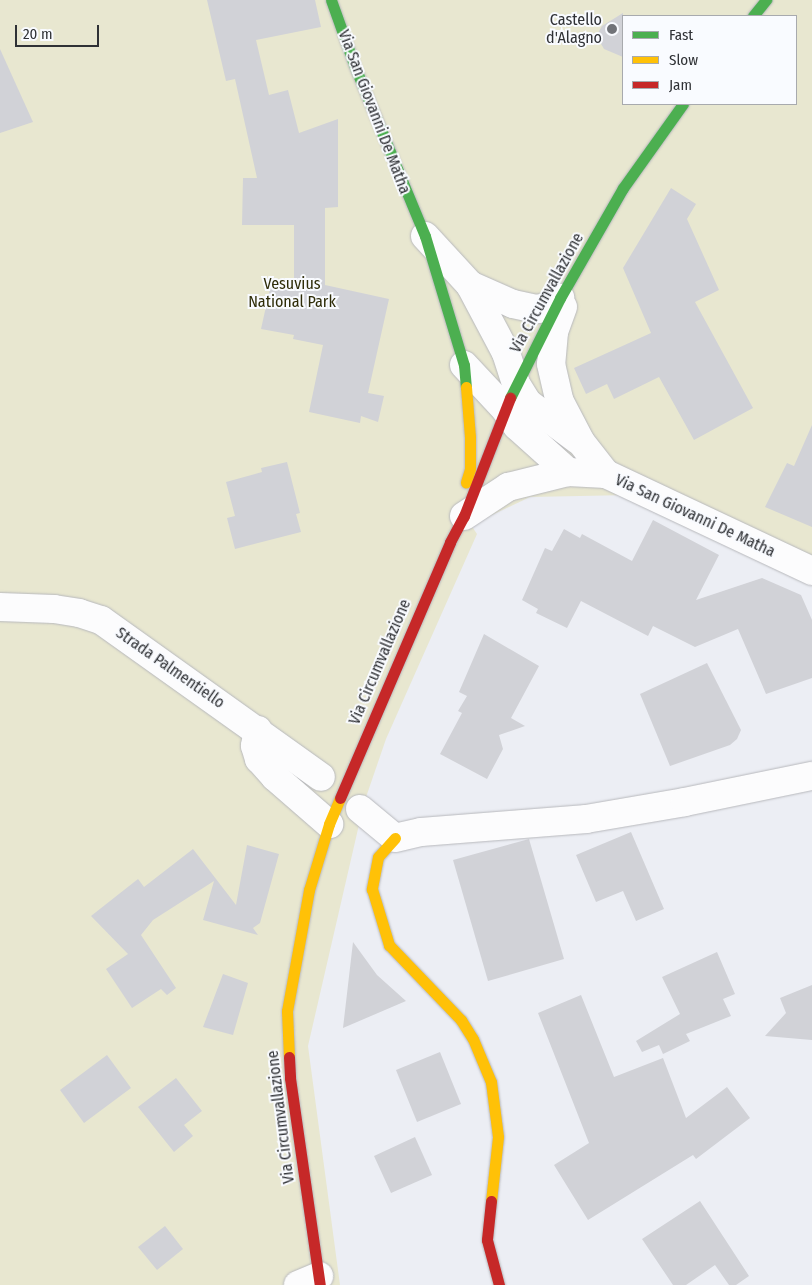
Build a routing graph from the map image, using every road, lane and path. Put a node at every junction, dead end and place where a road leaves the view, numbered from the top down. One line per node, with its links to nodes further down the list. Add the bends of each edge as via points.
1 (332, 0): 5 (main road, Via San Giovanni De Matha, via 355,67)
2 (766, 0): 3 (main road)
3 (754, 15)
4 (682, 105): 7 (main road, Via Circumvallazione, via 623,188)
5 (421, 230): 6 (street); 8 (main road, Via San Giovanni De Matha)
6 (470, 285): 7 (street, via 513,304 537,309 549,306); 9 (street, via 506,353)
7 (566, 289): 9 (main road, Via Circumvallazione); 11 (street, Via San Giovanni De Matha, via 554,332 551,364 560,400)
8 (464, 365): 10 (street); 15 (main road, Via San Giovanni De Matha, via 470,468)
9 (516, 384): 10 (main road, Via Circumvallazione); 11 (street, via 528,403)
10 (505, 409): 12 (street, via 516,426); 14 (main road, Via Circumvallazione)
11 (581, 442): 13 (street, Via San Giovanni De Matha)
12 (568, 472): 13 (street); 14 (street, via 508,487)
13 (606, 474): 16 (street, Via San Giovanni De Matha)
14 (464, 516): 15 (main road, Via Circumvallazione)
15 (450, 542): 22 (main road, Via Circumvallazione)
16 (812, 571)
17 (0, 607): 18 (street, Strada Palmentiello, via 54,609 101,620)
18 (258, 730): 20 (street, Strada Palmentiello); 22 (street, via 255,746 258,759)
19 (812, 776): 23 (street, via 586,819 421,832)
20 (321, 777)
21 (360, 809): 23 (street)
22 (329, 824): 24 (main road, Via Circumvallazione, via 309,890 288,1011 290,1078)
23 (395, 838): 25 (main road, via 378,858 372,889 389,945 461,1020 474,1039 491,1082 498,1136 487,1240)
24 (313, 1282)
25 (500, 1285)

